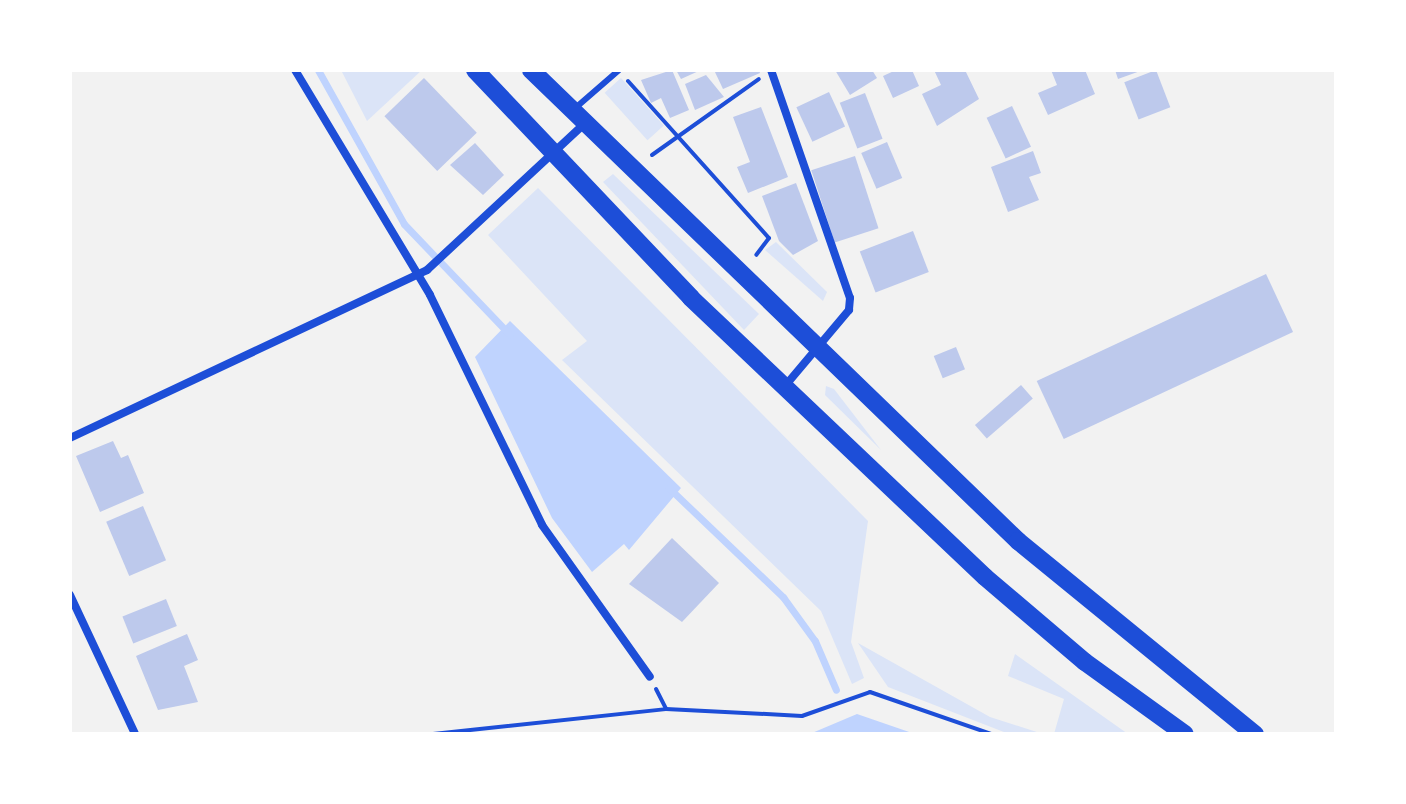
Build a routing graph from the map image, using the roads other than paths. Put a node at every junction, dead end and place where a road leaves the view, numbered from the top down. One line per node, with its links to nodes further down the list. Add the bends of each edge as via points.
1 (295, 70): 8 (street)
2 (475, 70): 7 (highway)
3 (531, 70): 6 (highway)
4 (618, 70): 6 (lane)
5 (771, 71): 9 (street, via 850,298)
6 (577, 118): 7 (street); 9 (highway)
7 (554, 153): 8 (street); 10 (highway)
8 (416, 277): 11 (street); 13 (street, via 542,525)
9 (819, 350): 10 (street); 16 (highway, via 1018,541)
10 (785, 387): 15 (highway, via 996,586)
11 (70, 438)
12 (70, 595): 14 (street)
13 (650, 677)
14 (135, 734)
15 (1185, 734)
16 (1255, 734)

